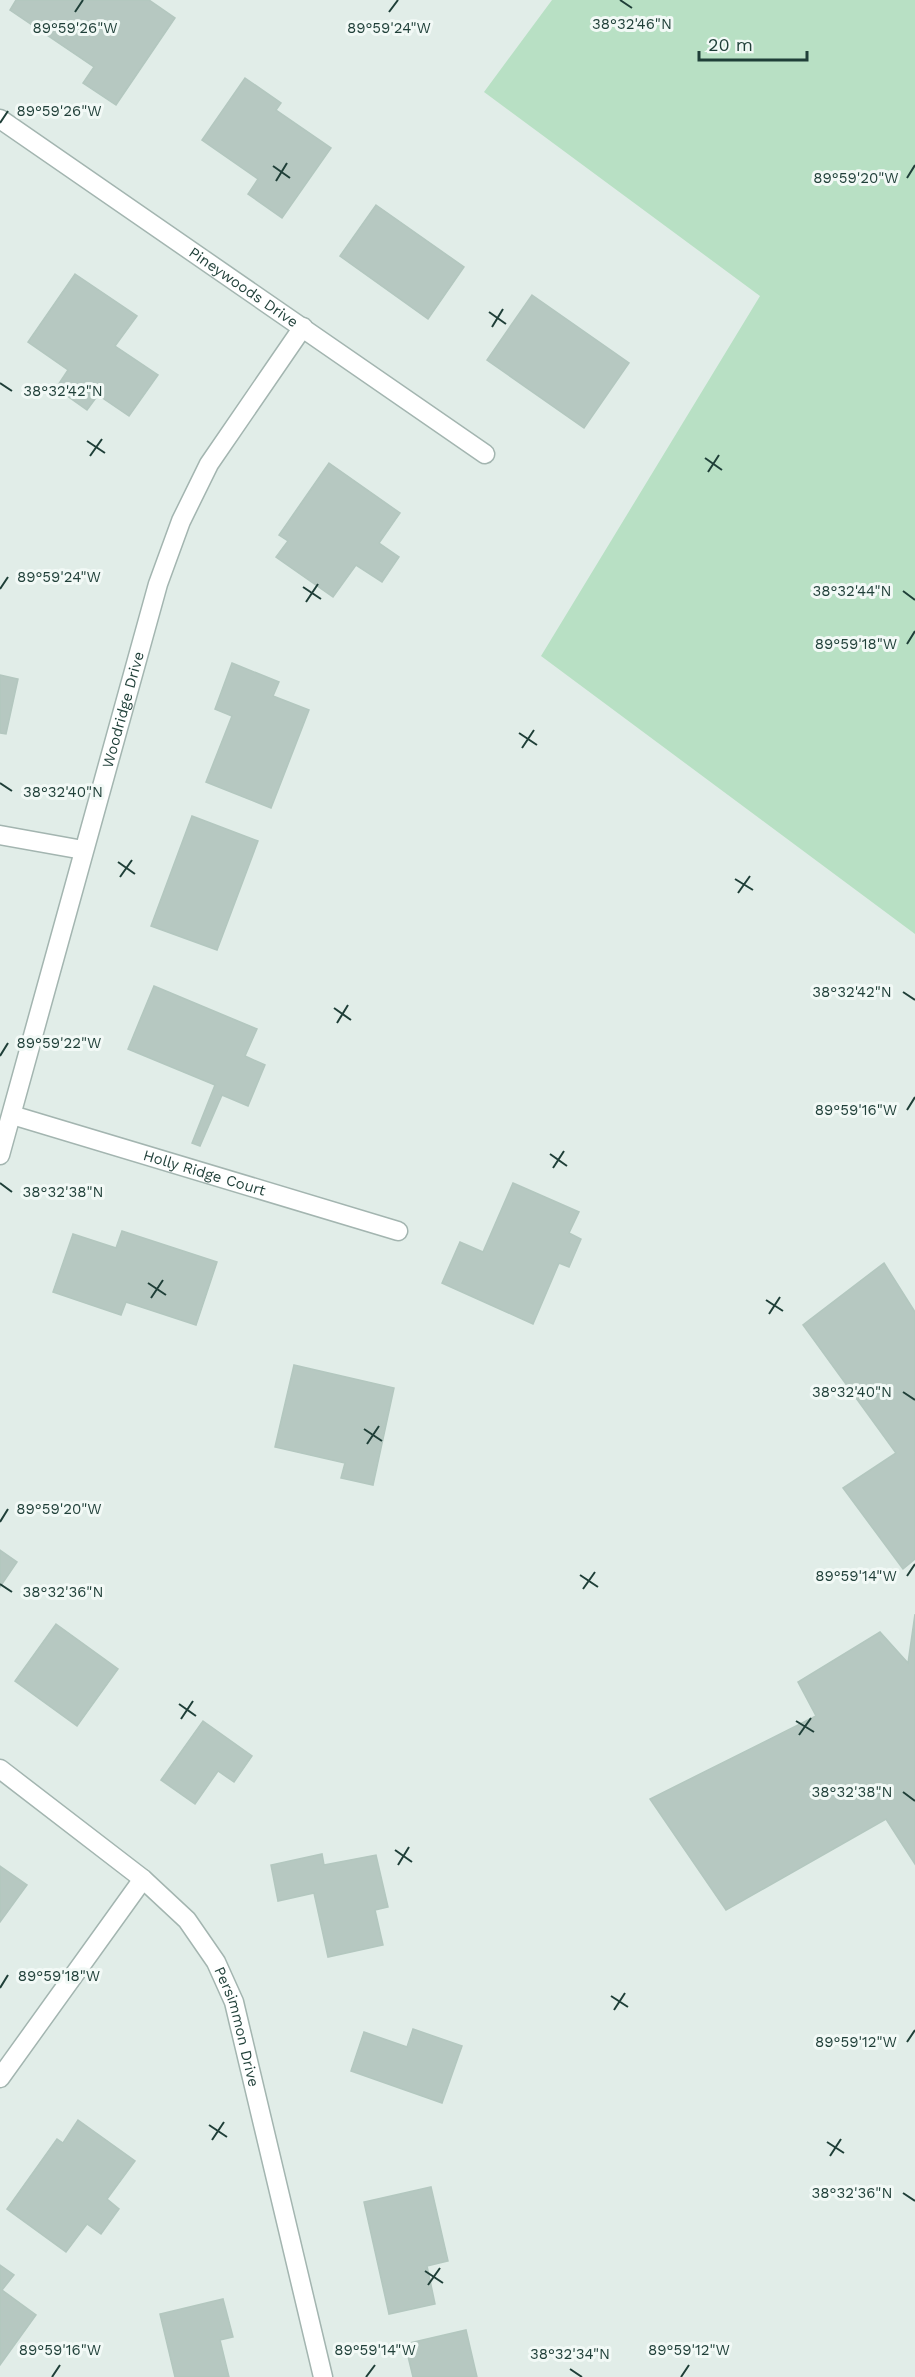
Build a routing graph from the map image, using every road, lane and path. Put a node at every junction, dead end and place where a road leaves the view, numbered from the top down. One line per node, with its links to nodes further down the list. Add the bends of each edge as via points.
1 (0, 119): 2 (street, Pineywoods Drive)
2 (303, 327): 3 (street, Pineywoods Drive); 5 (street, Woodridge Drive, via 210,464 181,521 158,584)
3 (485, 454)
4 (0, 835): 5 (street)
5 (83, 850): 6 (street, Woodridge Drive)
6 (12, 1115): 7 (street, Woodridge Drive); 8 (street, Holly Ridge Court)
7 (0, 1155)
8 (398, 1231)
9 (0, 1769): 10 (street, Persimmon Drive)
10 (143, 1879): 11 (street); 12 (street, Persimmon Drive, via 187,1920 216,1962 234,2002)
11 (0, 2078)
12 (323, 2377)

